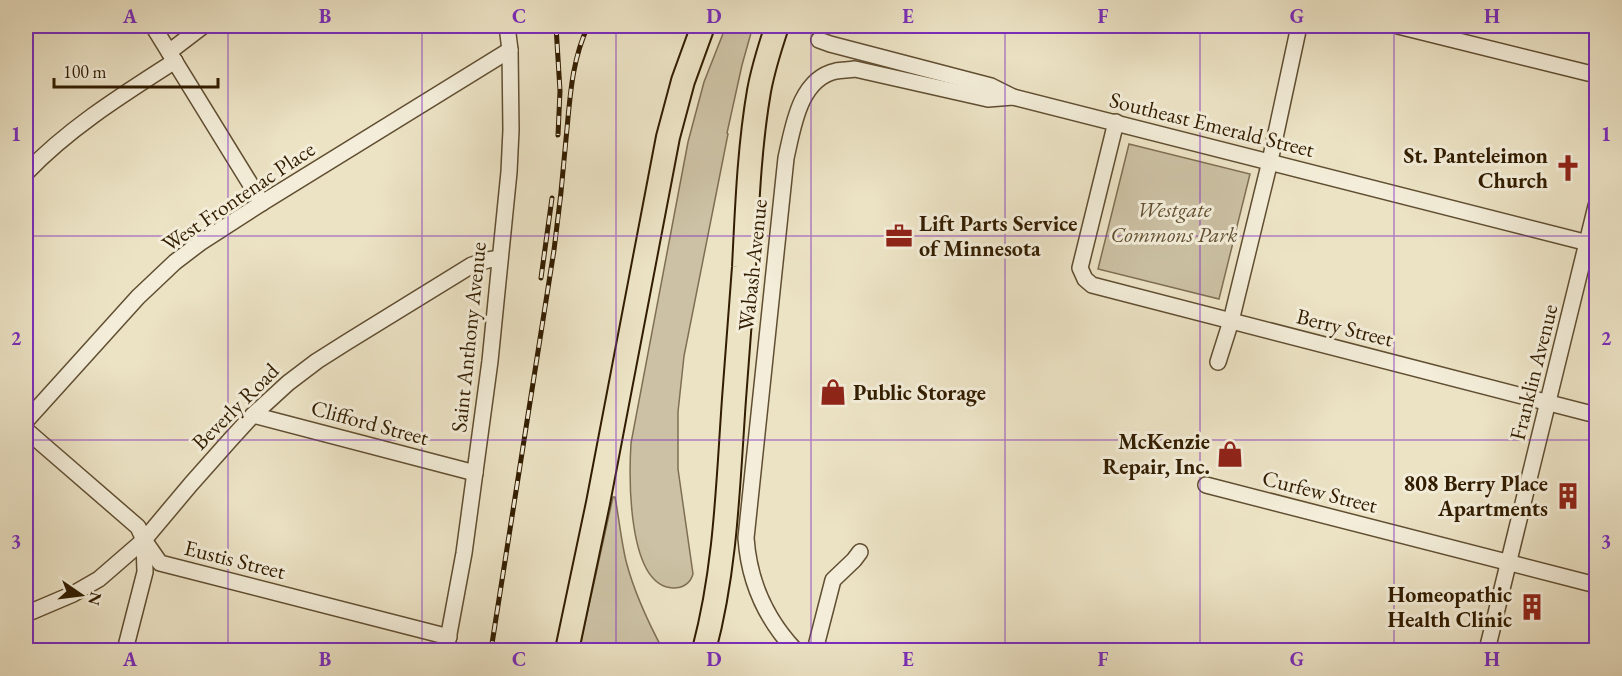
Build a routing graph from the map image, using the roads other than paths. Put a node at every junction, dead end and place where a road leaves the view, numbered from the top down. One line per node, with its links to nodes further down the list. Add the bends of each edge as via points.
1 (153, 26): 10 (street)
2 (203, 26): 10 (street)
3 (507, 26): 9 (street, Saint Anthony Avenue)
4 (703, 26): 36 (highway, via 668,137)
5 (777, 26): 37 (highway, via 760,85 751,153 725,531)
6 (1299, 26): 14 (street)
7 (1398, 26): 11 (street)
8 (819, 40): 12 (street, Southeast Emerald Street, via 991,86)
9 (510, 51): 16 (street, West Frontenac Place); 19 (street, Saint Anthony Avenue, via 511,130)
10 (172, 57): 15 (street, via 67,135); 16 (street)
11 (1596, 75)
12 (1013, 97): 13 (street, Southeast Emerald Street); 38 (street, Wabash Avenue, via 988,99 855,69 835,71 817,80 796,116 786,158 746,538 751,573 763,606)
13 (1116, 122): 14 (street, Southeast Emerald Street); 20 (street, Berry Street, via 1080,268 1084,279 1092,285)
14 (1270, 161): 18 (street, Southeast Emerald Street); 20 (street)
15 (26, 173)
16 (262, 203): 25 (street, West Frontenac Place, via 200,243 155,280)
17 (1596, 206): 18 (street, Franklin Avenue)
18 (1592, 244): 22 (street, Franklin Avenue)
19 (500, 258): 23 (street, Beverly Road, via 472,265 347,342 288,383); 27 (street, Saint Anthony Avenue)
20 (1231, 321): 21 (street); 22 (street, Berry Street)
21 (1218, 362)
22 (1548, 403): 24 (street, Berry Street); 31 (street, Franklin Avenue)
23 (253, 415): 27 (street, Clifford Street); 29 (street, Beverly Road)
24 (1596, 415)
25 (26, 422)
26 (26, 430): 29 (street, Eustis Street, via 138,526)
27 (475, 473): 34 (street, Saint Anthony Avenue)
28 (1206, 485): 31 (street, Curfew Street)
29 (144, 540): 33 (street, Beverly Road, via 99,579); 34 (street, Eustis Street, via 160,563); 35 (street, via 145,572)
30 (860, 552): 39 (street, via 833,580)
31 (1508, 562): 32 (street, Curfew Street); 40 (street, Franklin Avenue)
32 (1596, 585)
33 (26, 614)
34 (448, 644)
35 (124, 651)
36 (567, 651)
37 (704, 651)
38 (795, 651)
39 (815, 651)
40 (1487, 651)

